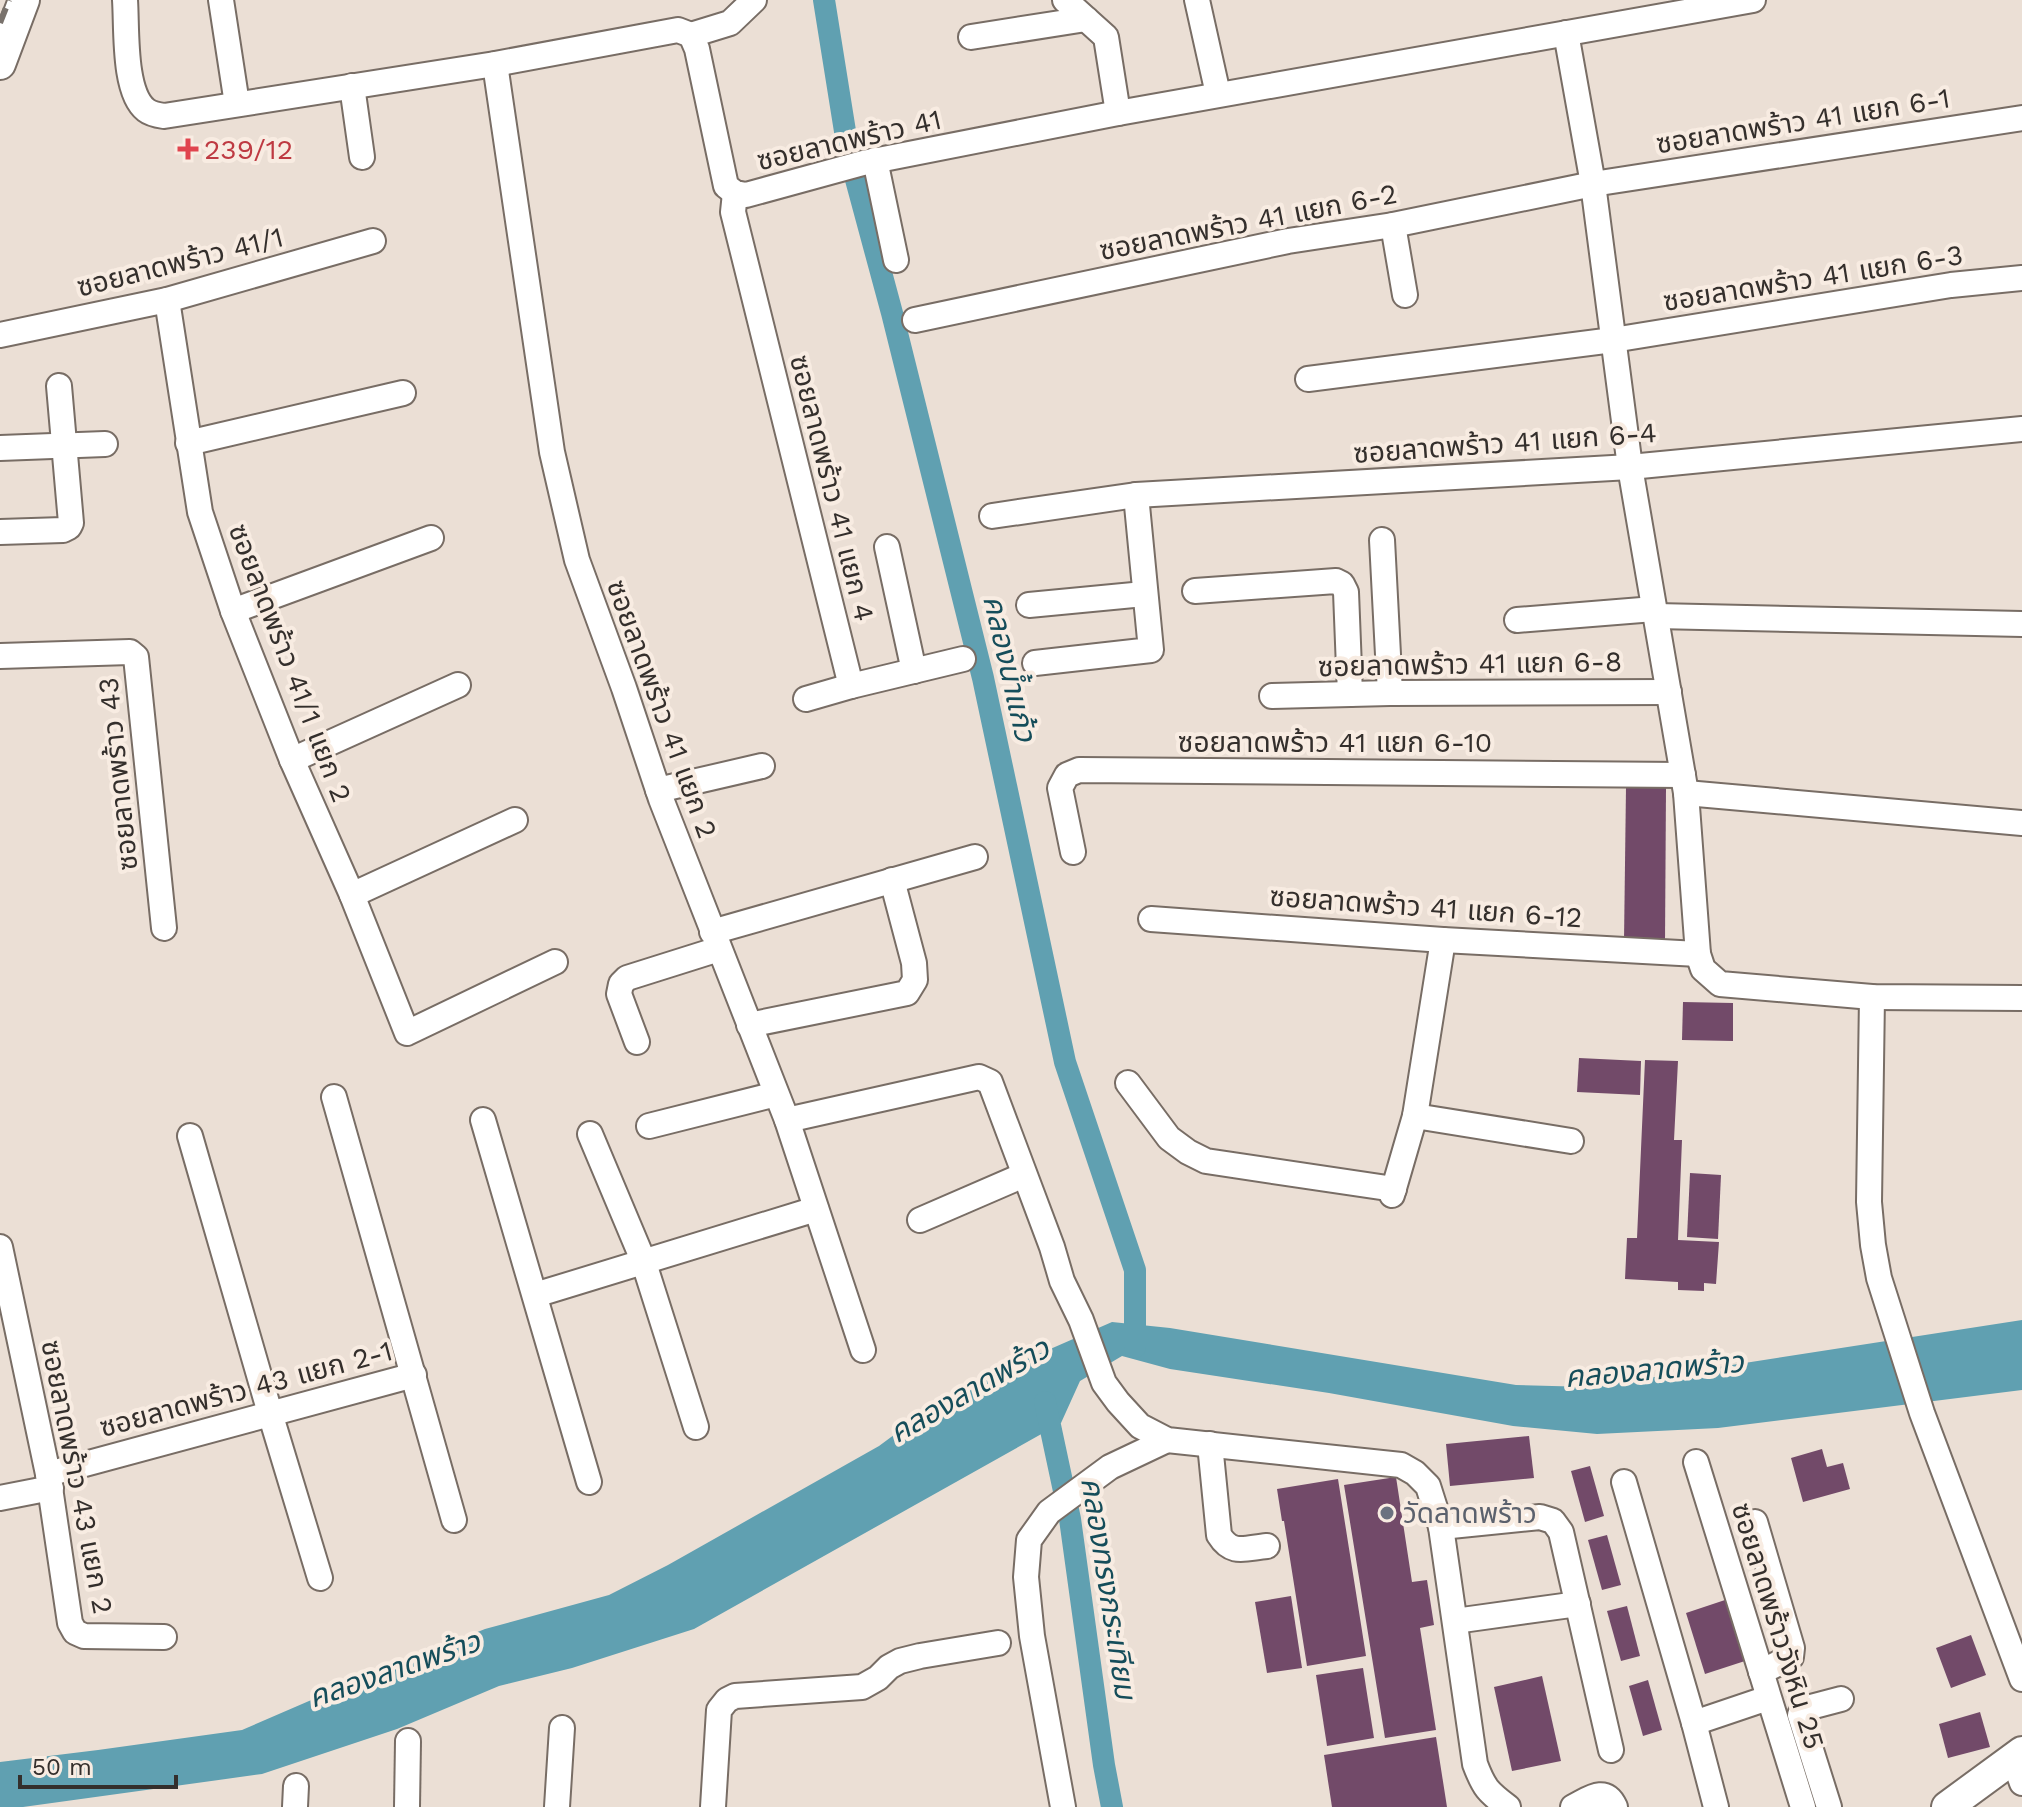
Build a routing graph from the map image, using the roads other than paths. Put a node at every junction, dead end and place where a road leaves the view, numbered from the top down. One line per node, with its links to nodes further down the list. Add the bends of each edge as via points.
1 (24, 0): 13 (main road)
2 (125, 0): 17 (street, via 130,85 145,110 164,116)
3 (221, 0): 17 (street)
4 (754, 0): 11 (street, via 730,23)
5 (1065, 0): 9 (street)
6 (1197, 0): 16 (street)
7 (1753, 0): 8 (street, ซอยลาดพร้าว 41)
8 (1666, 7): 10 (street, ซอยลาดพร้าว 41)
9 (1086, 19): 12 (street); 18 (street, via 1108,40)
10 (1566, 33): 16 (street, ซอยลาดพร้าว 41); 22 (street)
11 (691, 35): 14 (street, via 678,30); 23 (street, ซอยลาดพร้าว 41, via 723,176)
12 (971, 37)
13 (0, 64)
14 (495, 64): 15 (street); 69 (street, ซอยลาดพร้าว 41 แยก 2, via 552,452 577,560)
15 (352, 86): 17 (street); 20 (street)
16 (1218, 94): 18 (street, ซอยลาดพร้าว 41)
17 (237, 104)
18 (1118, 113): 21 (street, ซอยลาดพร้าว 41)
19 (2022, 118): 22 (street, ซอยลาดพร้าว 41 แยก 6-1)
20 (362, 157)
21 (869, 162): 23 (street, ซอยลาดพร้าว 41, via 746,195); 26 (street)
22 (1593, 184): 24 (street, ซอยลาดพร้าว 41 แยก 6-2); 32 (street)
23 (735, 193): 60 (street, ซอยลาดพร้าว 41 แยก 4, via 733,212)
24 (1393, 225): 28 (street); 30 (street, ซอยลาดพร้าว 41 แยก 6-2, via 1288,241)
25 (373, 241): 29 (street, ซอยลาดพร้าว 41/1)
26 (896, 260)
27 (2022, 278): 32 (street, ซอยลาดพร้าว 41 แยก 6-3)
28 (1405, 295)
29 (167, 300): 31 (street, ซอยลาดพร้าว 41/1); 37 (street, ซอยลาดพร้าว 41/1 แยก 2)
30 (915, 320)
31 (0, 335)
32 (1613, 340): 33 (street, ซอยลาดพร้าว 41 แยก 6-3); 41 (street)
33 (1308, 379)
34 (59, 386): 39 (street)
35 (403, 393): 37 (street)
36 (2022, 429): 41 (street, ซอยลาดพร้าว 41 แยก 6-4)
37 (188, 443): 51 (street, ซอยลาดพร้าว 41/1 แยก 2, via 200,512)
38 (105, 444): 39 (street)
39 (63, 447): 40 (street); 44 (street, via 69,527)
40 (0, 448)
41 (1630, 467): 42 (street, ซอยลาดพร้าว 41 แยก 6-4); 52 (street)
42 (1136, 495): 43 (street, ซอยลาดพร้าว 41 แยก 6-4); 49 (street)
43 (992, 516)
44 (0, 532)
45 (431, 538): 51 (street)
46 (1382, 540): 62 (street)
47 (887, 547): 58 (street)
48 (1195, 591): 63 (street, via 1342,584)
49 (1144, 594): 50 (street); 57 (street, via 1151,650)
50 (1029, 605)
51 (233, 611): 66 (street, ซอยลาดพร้าว 41/1 แยก 2)
52 (1655, 613): 53 (street); 54 (street); 61 (street)
53 (1517, 620)
54 (2022, 624)
55 (0, 656): 77 (street, ซอยลาดพร้าว 43, via 130,652 136,657)
56 (963, 659): 58 (street)
57 (1035, 663)
58 (914, 671): 60 (street)
59 (458, 685): 66 (street)
60 (851, 686): 65 (street)
61 (1669, 692): 62 (street, ซอยลาดพร้าว 41 แยก 6-8); 68 (street)
62 (1390, 693): 63 (street, ซอยลาดพร้าว 41 แยก 6-8)
63 (1350, 694): 64 (street, ซอยลาดพร้าว 41 แยก 6-8)
64 (1272, 696)
65 (806, 699)
66 (292, 760): 75 (street, ซอยลาดพร้าว 41/1 แยก 2)
67 (762, 766): 69 (street)
68 (1684, 784): 71 (street); 72 (street, ซอยลาดพร้าว 41 แยก 6-10, via 1079,770 1067,775 1060,788); 80 (street)
69 (658, 790): 78 (street, ซอยลาดพร้าว 41 แยก 2)
70 (515, 820): 75 (street)
71 (2022, 823)
72 (1073, 852)
73 (975, 857): 74 (street)
74 (892, 880): 78 (street); 84 (street, via 914,963 915,980 907,993)
75 (352, 895): 81 (street, ซอยลาดพร้าว 41/1 แยก 2, via 407,1033)
76 (1151, 919): 79 (street, ซอยลาดพร้าว 41 แยก 6-12)
77 (164, 928)
78 (715, 940): 84 (street, ซอยลาดพร้าว 41 แยก 2); 85 (street, via 621,984 619,994)
79 (1443, 940): 80 (street, ซอยลาดพร้าว 41 แยก 6-12); 89 (street)
80 (1698, 954): 82 (street, via 1703,969 1720,984)
81 (555, 962)
82 (1872, 997): 83 (street); 123 (street, via 1869,1202 1879,1278 1922,1413)
83 (2022, 998)
84 (749, 1025): 87 (street, ซอยลาดพร้าว 41 แยก 2)
85 (637, 1042)
86 (1128, 1083): 89 (street, via 1169,1138 1206,1161 1393,1192)
87 (776, 1094): 91 (street, ซอยลาดพร้าว 41 แยก 2); 92 (street)
88 (334, 1097): 103 (street)
89 (1415, 1116): 95 (street)
90 (483, 1120): 101 (street)
91 (787, 1120): 96 (street, via 979,1077 990,1082 996,1094); 97 (street, ซอยลาดพร้าว 41 แยก 2)
92 (649, 1126)
93 (590, 1134): 100 (street)
94 (190, 1136): 104 (street)
95 (1571, 1141)
96 (1024, 1175): 98 (street); 106 (street, via 1104,1383 1140,1426)
97 (816, 1209): 100 (street); 102 (street, ซอยลาดพร้าว 41 แยก 2)
98 (920, 1220)
99 (0, 1247): 109 (street, ซอยลาดพร้าว 43 แยก 2)
100 (643, 1260): 101 (street); 105 (street)
101 (535, 1295): 110 (street)
102 (863, 1350)
103 (414, 1375): 104 (street, ซอยลาดพร้าว 43 แยก 2-1); 113 (street)
104 (270, 1413): 109 (street, ซอยลาดพร้าว 43 แยก 2-1); 117 (street)
105 (696, 1427)
106 (1167, 1440): 107 (street); 134 (street, via 1110,1467 1049,1512 1029,1540 1026,1577 1032,1636)
107 (1210, 1444): 115 (street, via 1401,1465 1428,1486); 116 (street, via 1219,1535 1225,1546)
108 (1696, 1462): 122 (street, ซอยลาดพร้าววังหิน 25)
109 (50, 1481): 112 (street, ซอยลาดพร้าว 43 แยก 2-1); 120 (street, ซอยลาดพร้าว 43 แยก 2, via 75,1632)
110 (589, 1482)
111 (1624, 1482): 126 (street)
112 (0, 1498)
113 (454, 1520)
114 (1755, 1522): 122 (street, via 1792,1648 1791,1657)
115 (1441, 1527): 118 (street, via 1540,1517 1553,1521 1561,1532); 119 (street)
116 (1267, 1546)
117 (320, 1578)
118 (1578, 1604): 119 (street); 129 (street)
119 (1455, 1621): 135 (street, via 1475,1764 1482,1784)
120 (164, 1637)
121 (998, 1643): 133 (street, via 900,1661 862,1687 727,1700 719,1710)
122 (1761, 1672): 124 (street, ซอยลาดพร้าววังหิน 25)
123 (2022, 1679)
124 (1768, 1698): 126 (street); 139 (street, ซอยลาดพร้าววังหิน 25)
125 (1841, 1699): 140 (street, via 1803,1709 1800,1715)
126 (1694, 1723): 138 (street)
127 (562, 1728): 132 (street)
128 (408, 1741): 131 (street)
129 (1611, 1750)
130 (2019, 1764): 141 (main road)
131 (407, 1807)
132 (557, 1807)
133 (713, 1807)
134 (1063, 1807)
135 (1508, 1807)
136 (1573, 1807): 137 (street, via 1605,1795)
137 (1615, 1807)
138 (1716, 1807)
139 (1803, 1807)
140 (1829, 1807)
141 (1947, 1807)

